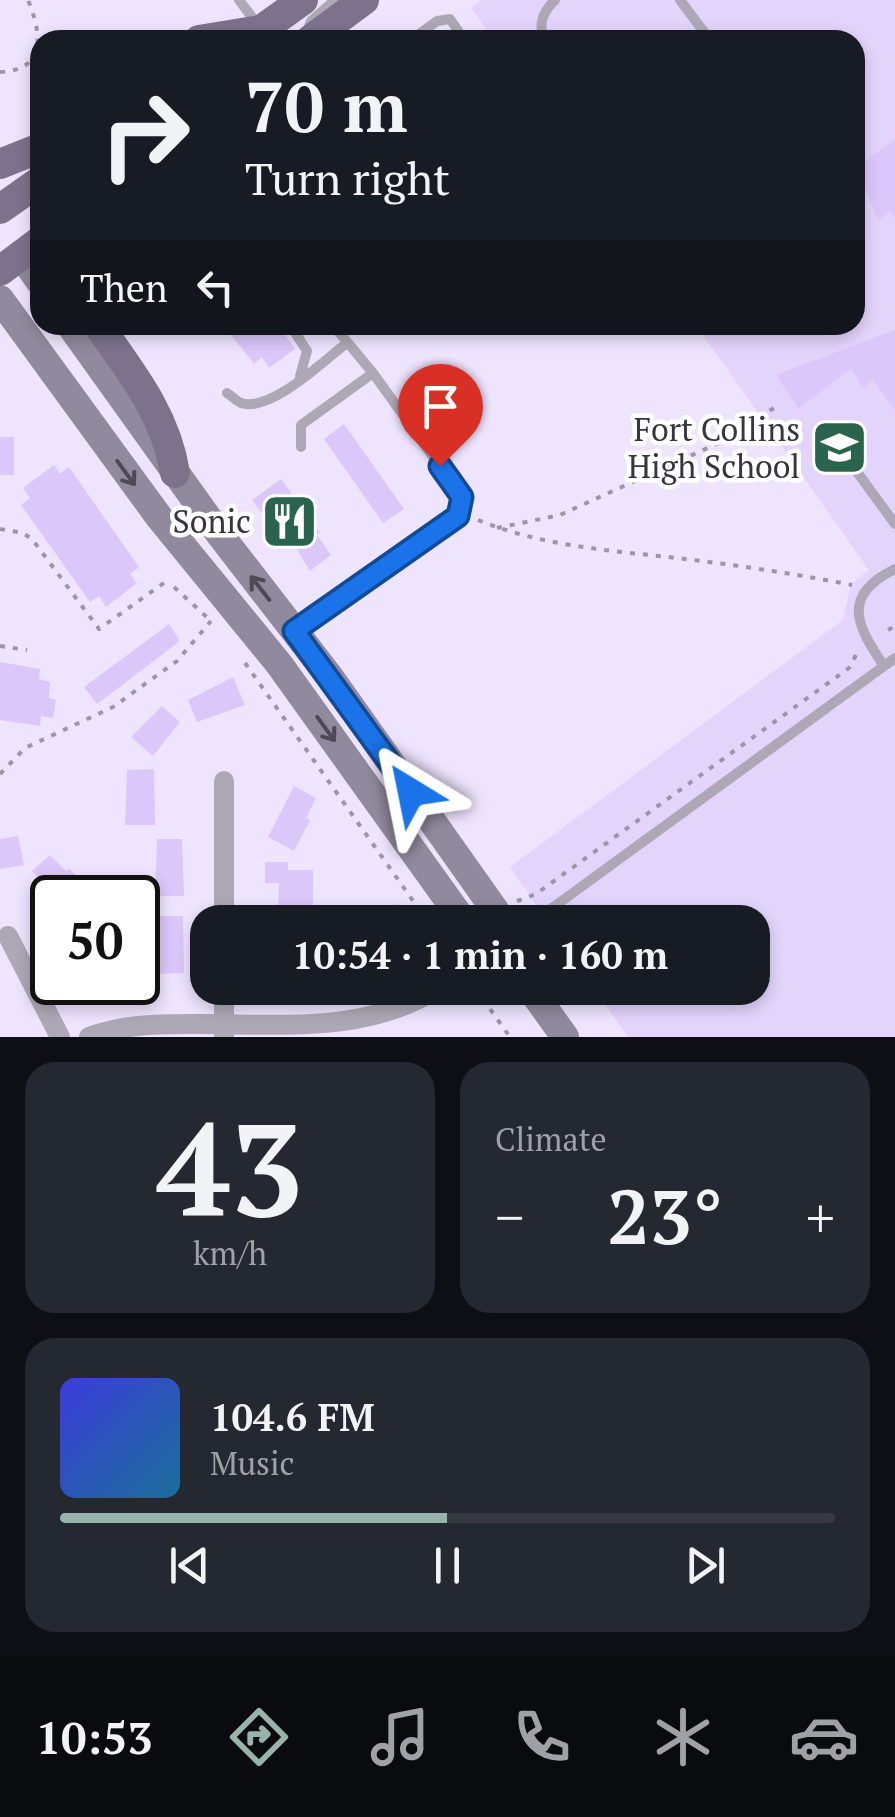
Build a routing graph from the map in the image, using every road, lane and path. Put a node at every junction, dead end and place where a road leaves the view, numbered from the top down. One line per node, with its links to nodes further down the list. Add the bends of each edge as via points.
1 (28, 0): 8 (path)
2 (240, 0): 9 (lane)
3 (303, 0): 10 (main road)
4 (335, 0): 11 (lane)
5 (364, 0): 12 (main road)
6 (555, 0): 15 (lane)
7 (680, 0): 16 (lane)
8 (37, 30)
9 (252, 30)
10 (261, 30)
11 (309, 30)
12 (321, 30)
13 (425, 30): 14 (lane, via 450,20)
14 (457, 30)
15 (542, 30)
16 (702, 30)
17 (30, 59): 18 (path)
18 (0, 72)
19 (30, 152): 20 (main road)
20 (0, 164)
21 (30, 188): 22 (main road)
22 (0, 209)
23 (0, 223): 24 (main road)
24 (20, 256)
25 (0, 299): 62 (main road, one-way to 62, via 159,517 279,664)
26 (77, 335): 37 (main road)
27 (105, 335): 37 (main road, via 149,396 171,444)
28 (296, 335): 32 (lane, via 306,351)
29 (341, 335): 30 (lane)
30 (347, 343): 31 (lane); 32 (lane)
31 (374, 373): 36 (lane, via 301,426); 50 (lane, via 462,497 458,516)
32 (297, 381): 33 (lane, via 258,404)
33 (228, 393)
34 (780, 404): 40 (path, via 724,442 560,515)
35 (838, 446): 39 (lane)
36 (301, 447)
37 (175, 473): 50 (main road, one-way to 37)
38 (478, 520): 40 (path)
39 (895, 524)
40 (497, 528): 44 (path, via 578,547)
41 (0, 529): 43 (path, via 32,539 98,630)
42 (895, 569): 56 (lane, via 869,585 861,602 859,628)
43 (168, 580)
44 (852, 585)
45 (174, 587): 46 (path)
46 (211, 621): 47 (path); 57 (path, via 177,662 114,708 25,748)
47 (218, 624)
48 (895, 626): 49 (path)
49 (888, 630)
50 (294, 631): 63 (main road)
51 (0, 646): 52 (path)
52 (28, 650)
53 (856, 654): 59 (path, via 850,668 536,894)
54 (240, 656): 61 (path)
55 (895, 658): 56 (lane)
56 (884, 666): 64 (lane)
57 (0, 774)
58 (224, 781): 60 (street)
59 (520, 898)
60 (224, 905)
61 (416, 905)
62 (452, 905)
63 (491, 905)
64 (556, 905)
65 (8, 936): 70 (street)
66 (406, 1005): 69 (street, via 342,1022)
67 (488, 1005): 72 (path)
68 (542, 1005): 73 (main road)
69 (224, 1030): 71 (street, via 138,1024)
70 (60, 1037)
71 (89, 1037)
72 (510, 1037)
73 (565, 1037)

